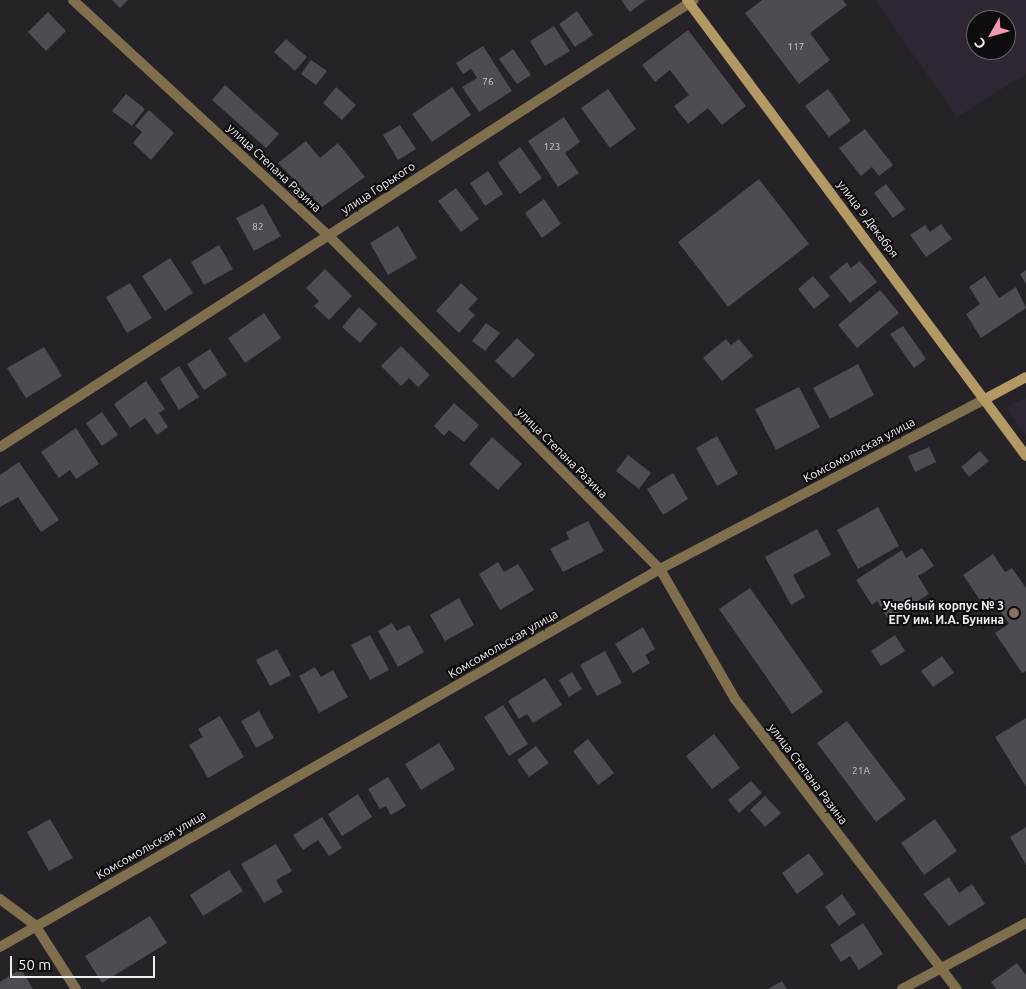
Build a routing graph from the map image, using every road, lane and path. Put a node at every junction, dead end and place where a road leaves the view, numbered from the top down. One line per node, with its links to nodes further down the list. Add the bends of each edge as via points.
1 (73, 0): 3 (street, улица Степана Разина)
2 (690, 1): 3 (street, улица Горького); 5 (main road, улица 9 Декабря)
3 (328, 234): 6 (street, улица Горького); 8 (street, улица Степана Разина)
4 (1026, 377): 5 (main road, Комсомольская улица)
5 (987, 398): 7 (main road, улица 9 Декабря); 8 (street, Комсомольская улица)
6 (0, 447)
7 (1026, 456)
8 (660, 569): 11 (street, Комсомольская улица); 13 (street, улица Степана Разина, via 735,699)
9 (0, 899): 11 (street)
10 (1026, 923): 13 (street)
11 (35, 925): 12 (street, Комсомольская улица); 14 (street)
12 (0, 947)
13 (942, 971): 15 (street); 16 (street, улица Степана Разина)
14 (76, 989)
15 (902, 989)
16 (957, 989)

